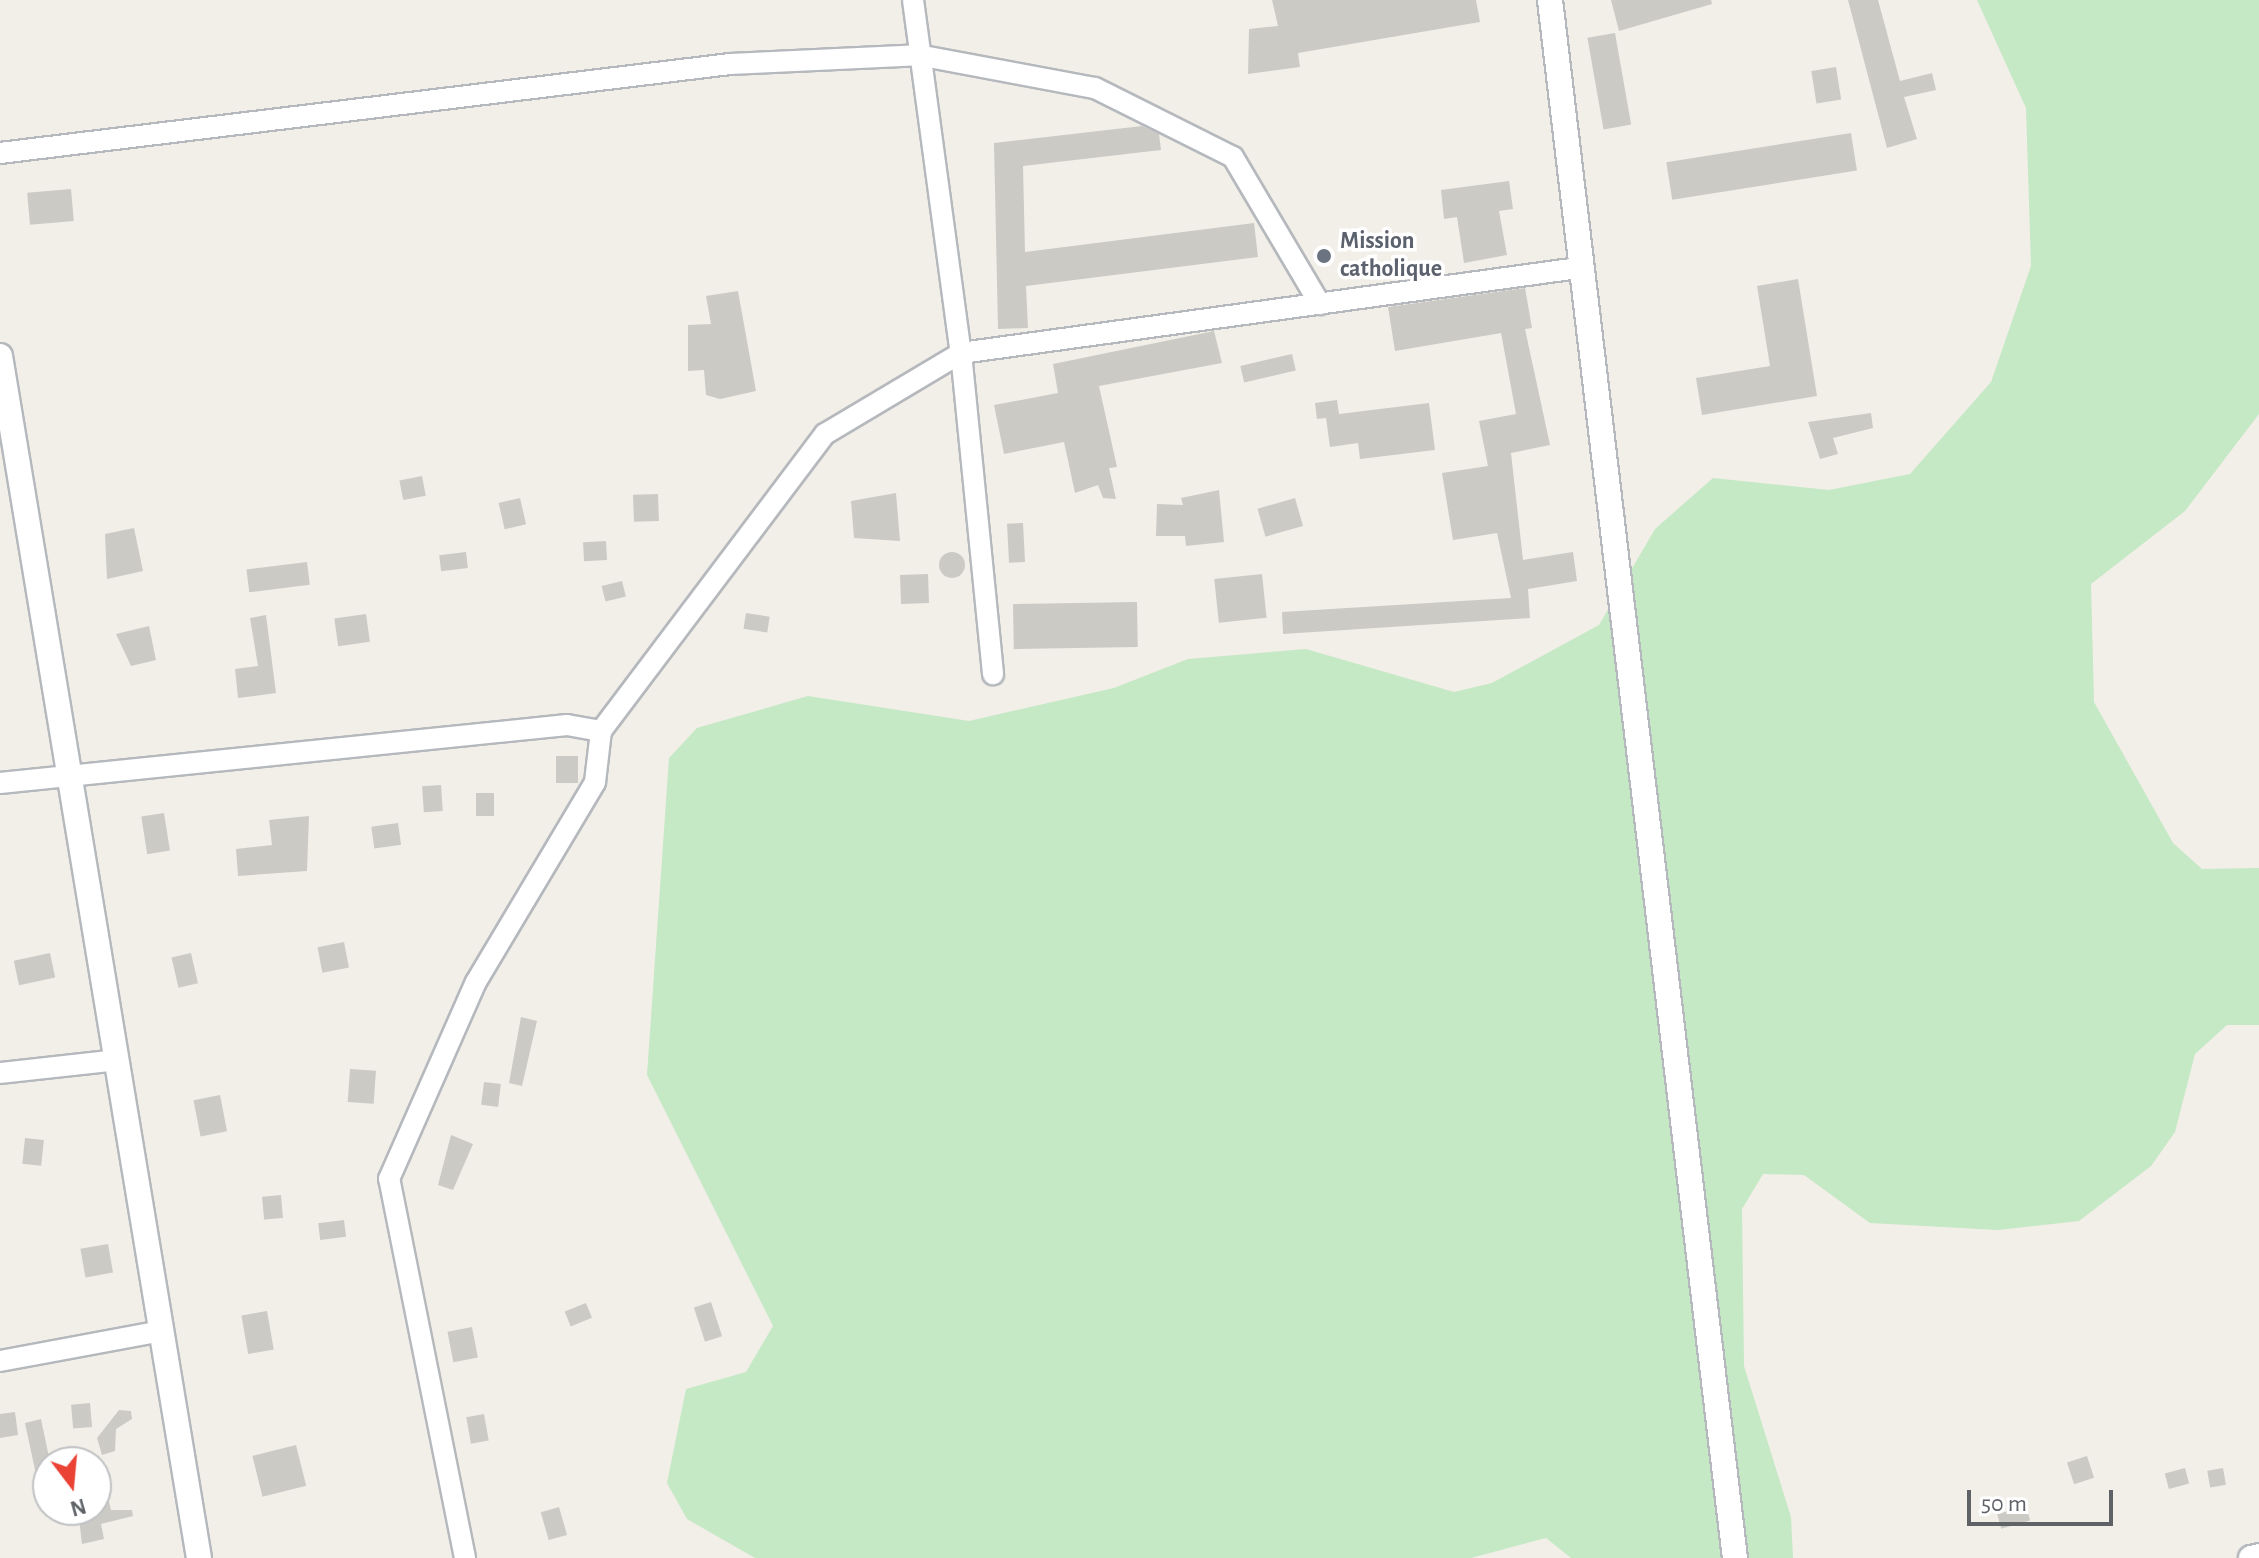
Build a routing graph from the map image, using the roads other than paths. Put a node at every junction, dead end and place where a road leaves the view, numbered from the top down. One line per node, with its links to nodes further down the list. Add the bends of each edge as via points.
1 (913, 0): 3 (street)
2 (1550, 0): 5 (street)
3 (918, 55): 4 (street, via 730,64); 6 (street, via 1095,88 1233,157); 7 (street)
4 (0, 153)
5 (1578, 268): 6 (street); 20 (street)
6 (1320, 304): 7 (street)
7 (961, 353): 9 (street); 10 (street, via 825,434)
8 (0, 356): 11 (street)
9 (993, 674)
10 (601, 731): 11 (street, via 567,725); 19 (street, via 595,782 476,982 389,1179)
11 (71, 776): 12 (street); 13 (street)
12 (0, 783)
13 (117, 1060): 14 (street); 15 (street)
14 (0, 1073)
15 (162, 1331): 16 (street); 18 (street)
16 (0, 1361)
17 (2259, 1556): 21 (street)
18 (199, 1558)
19 (465, 1558)
20 (1735, 1558)
21 (2251, 1558)

